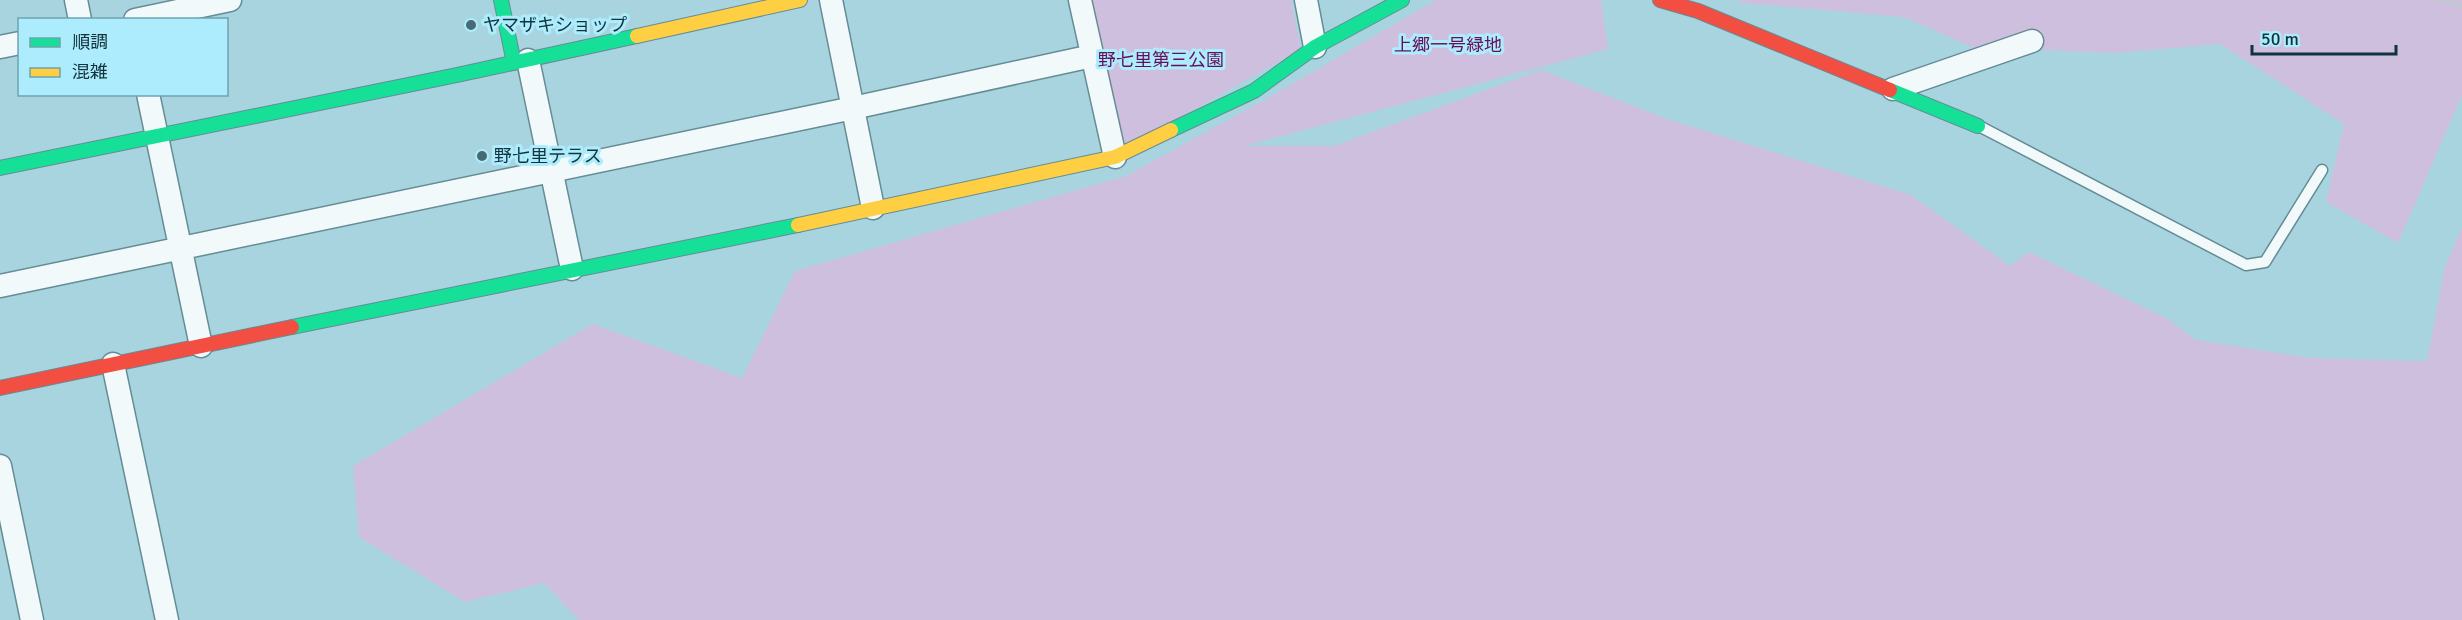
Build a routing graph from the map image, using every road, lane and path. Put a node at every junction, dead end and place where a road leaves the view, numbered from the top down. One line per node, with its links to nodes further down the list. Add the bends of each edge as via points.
1 (76, 0): 13 (street)
2 (230, 0): 11 (street)
3 (501, 0): 20 (street)
4 (800, 0): 20 (street)
5 (831, 0): 23 (street)
6 (1080, 0): 19 (street)
7 (1305, 0): 18 (street)
8 (1402, 0): 18 (street)
9 (1660, 0): 21 (street, via 1698,11)
10 (2438, 0): 12 (path)
11 (182, 5): 14 (street)
12 (2462, 6)
13 (80, 18)
14 (141, 18)
15 (2032, 41): 21 (street)
16 (18, 43): 17 (street)
17 (0, 47)
18 (1315, 47): 26 (street, via 1254,91)
19 (1092, 56): 23 (street); 26 (street)
20 (521, 61): 25 (street); 28 (street)
21 (1893, 89): 24 (street)
22 (148, 96): 25 (street)
23 (853, 108): 28 (street); 30 (street)
24 (1978, 126): 29 (lane, via 2246,265 2265,262)
25 (156, 135): 27 (street); 31 (street)
26 (1115, 157): 30 (street)
27 (0, 168)
28 (552, 170): 31 (street); 32 (street)
29 (2322, 170)
30 (873, 208): 32 (street)
31 (180, 248): 33 (street); 34 (street)
32 (572, 269): 34 (street)
33 (0, 286)
34 (201, 346): 35 (street)
35 (113, 364): 36 (street); 39 (street)
36 (0, 387)
37 (0, 466): 38 (street)
38 (32, 620)
39 (167, 620)

